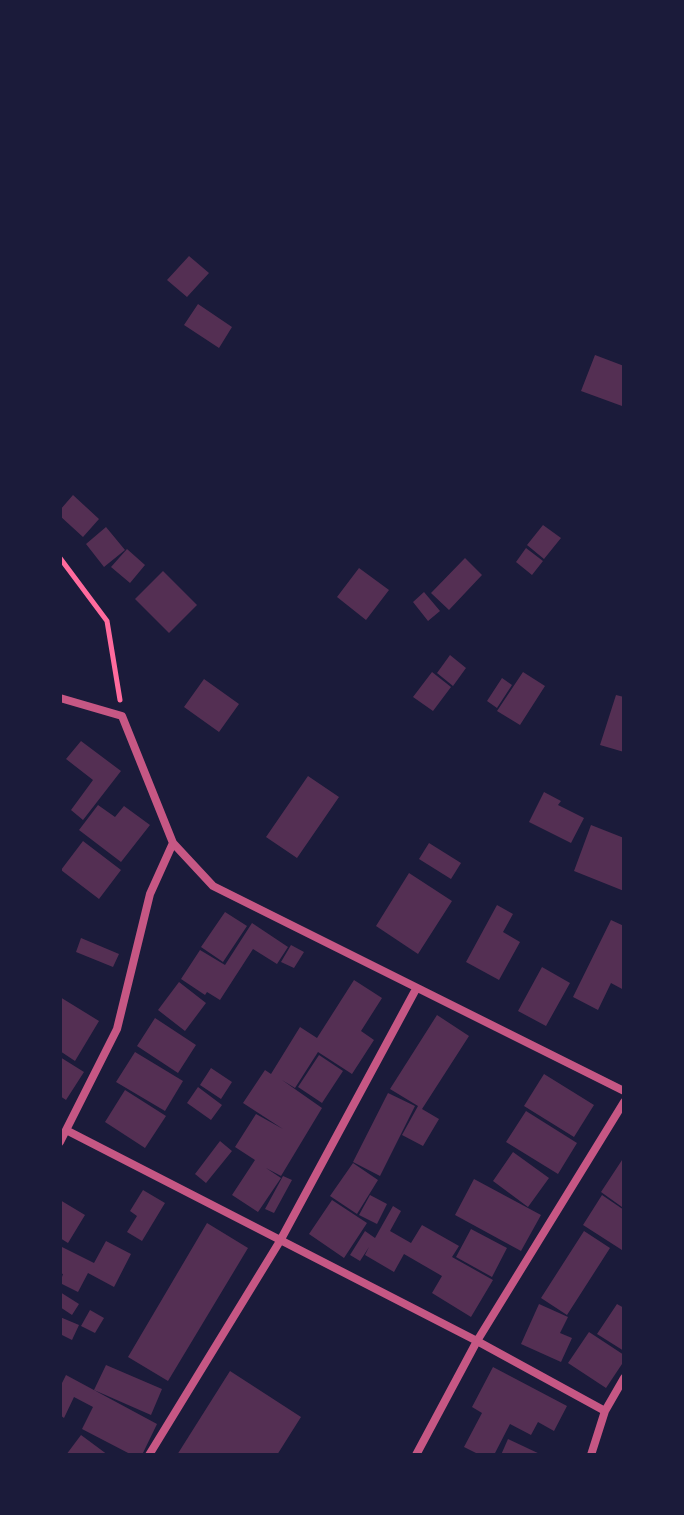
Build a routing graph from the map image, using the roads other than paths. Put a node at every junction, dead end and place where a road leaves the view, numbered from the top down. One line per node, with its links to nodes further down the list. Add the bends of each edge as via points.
1 (60, 698): 2 (street, via 122,716)
2 (173, 843): 3 (street, via 213,886); 6 (street, via 150,894 117,1029)
3 (416, 989): 4 (street); 8 (street)
4 (624, 1091)
5 (624, 1102): 9 (street)
6 (66, 1130): 7 (street); 8 (street)
7 (60, 1142)
8 (280, 1241): 9 (street); 12 (street)
9 (477, 1341): 11 (street); 13 (street)
10 (624, 1378): 11 (street)
11 (605, 1411): 14 (street)
12 (149, 1455)
13 (416, 1455)
14 (591, 1455)

